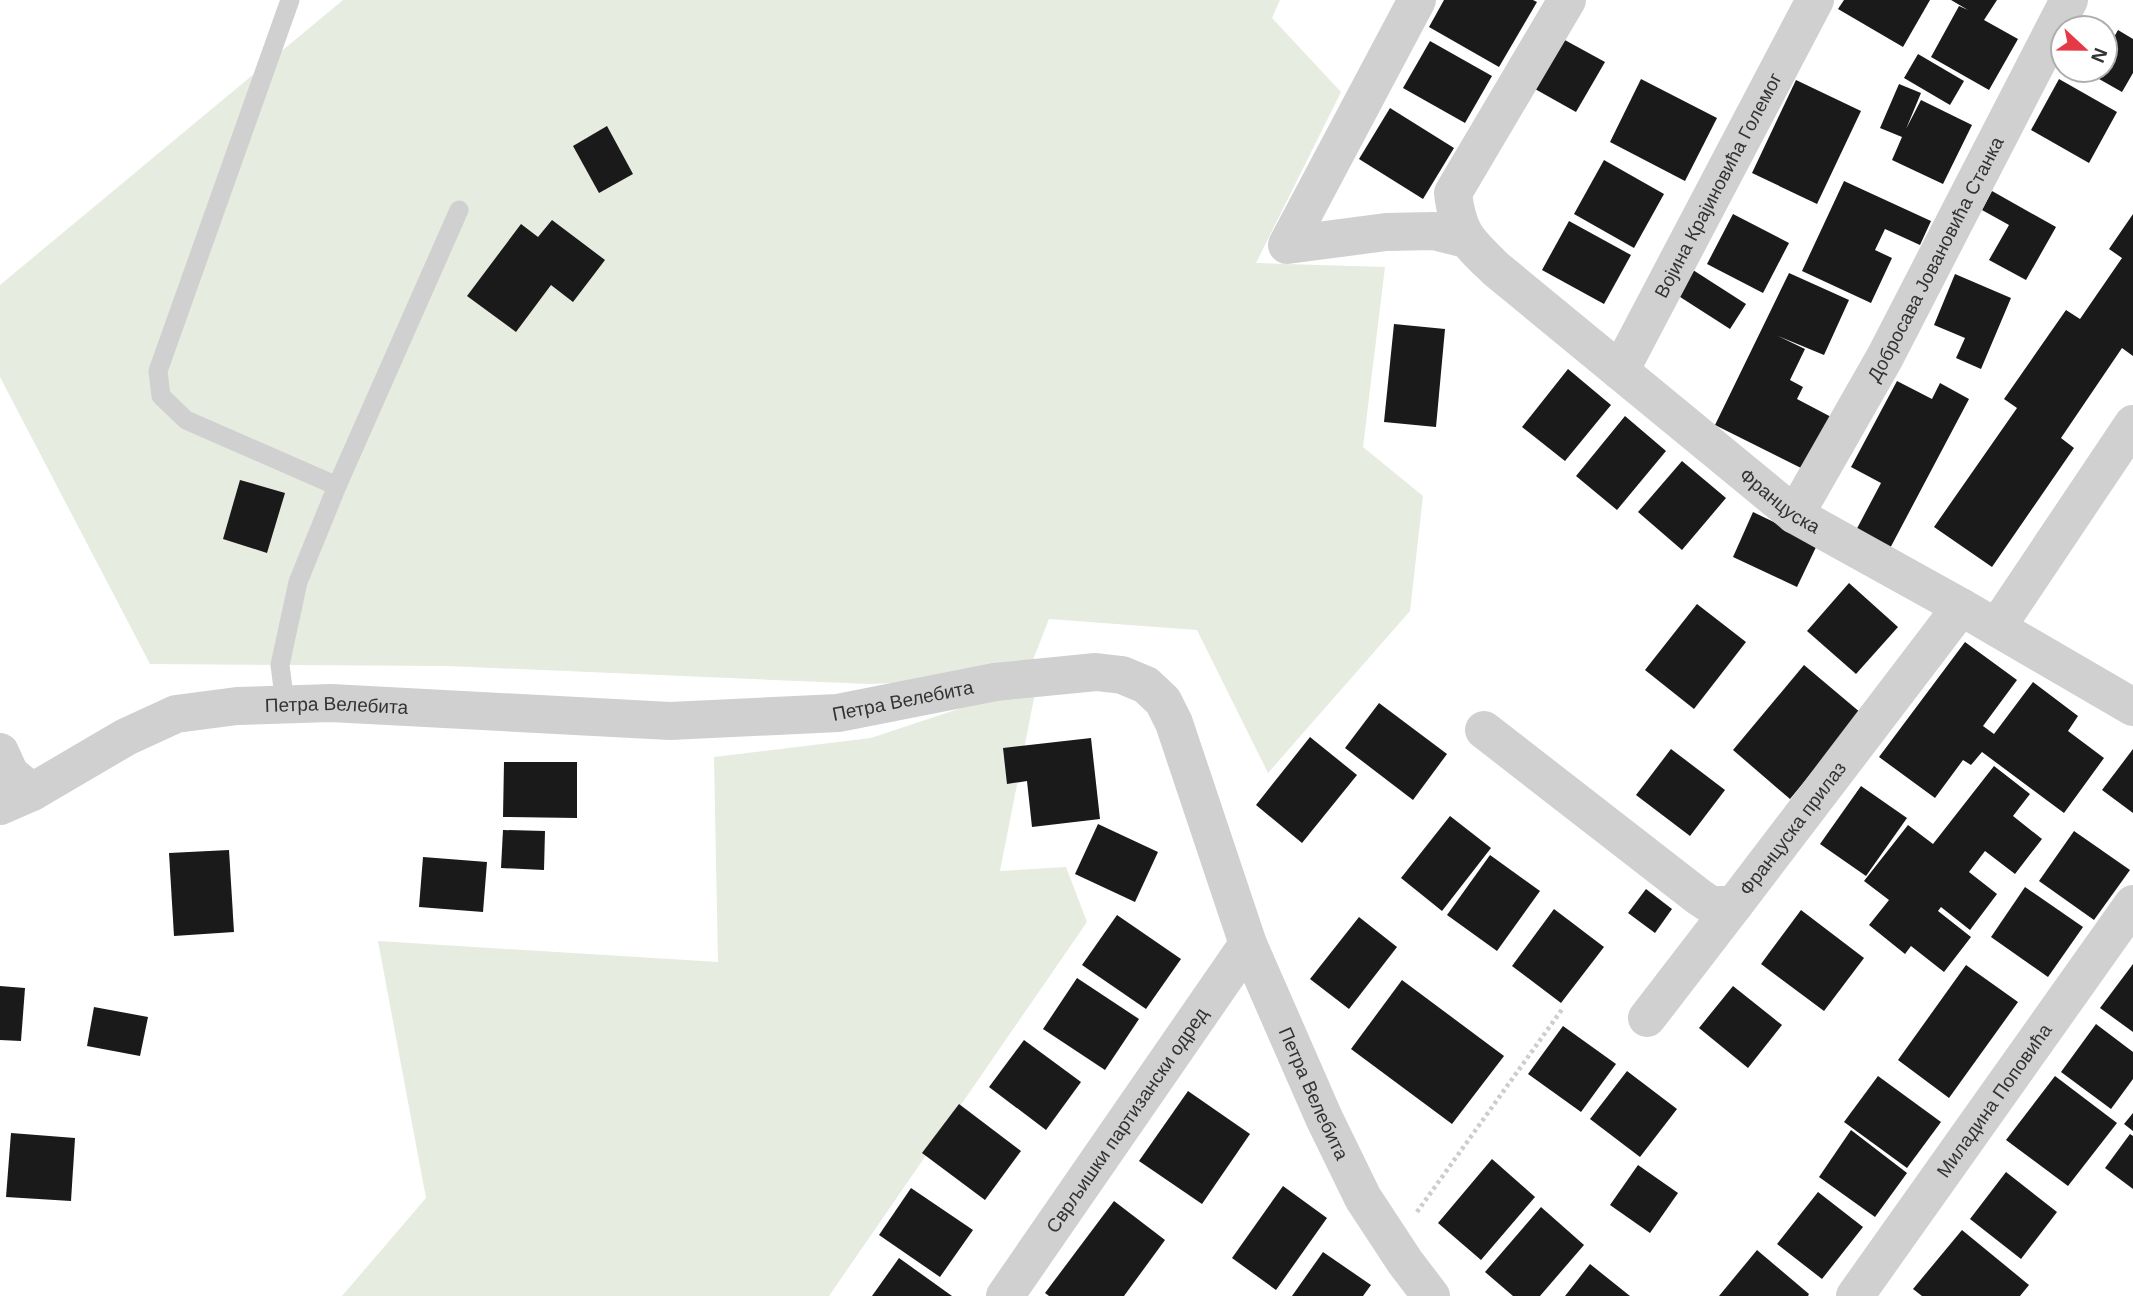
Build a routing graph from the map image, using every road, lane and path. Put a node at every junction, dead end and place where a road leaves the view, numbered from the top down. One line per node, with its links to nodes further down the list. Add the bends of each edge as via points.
1 (290, 0): 10 (lane, via 159,371 161,396 186,420)
2 (1416, 0): 7 (street, via 1287,245 1386,232 1434,231)
3 (1567, 0): 7 (street, via 1453,193 1456,220)
4 (1815, 0): 8 (street, Војина Крајиновића Големог)
5 (2069, 0): 11 (street, Добросава Јовановића Станка, via 1885,357)
6 (460, 210): 10 (lane)
7 (1466, 239): 8 (street, Француска)
8 (1620, 371): 11 (street, Француска)
9 (2133, 424): 13 (street)
10 (337, 486): 14 (lane, via 298,582 280,665)
11 (1795, 515): 12 (street, Француска)
12 (1961, 607): 13 (street, Француска); 20 (street, Француска прилаз)
13 (1997, 627): 15 (street, Француска)
14 (285, 704): 18 (street, Петра Велебита, via 176,714); 21 (street, Петра Велебита, via 670,721 838,713 995,682 1096,672 1122,675 1155,691 1174,723)
15 (2133, 707)
16 (1484, 730): 20 (street, Француска прилаз, via 1699,897 1712,905)
17 (0, 752): 18 (street)
18 (16, 799)
19 (2133, 904): 27 (street, Миладина Поповића)
20 (1734, 905): 23 (street)
21 (1248, 944): 24 (street, Петра Велебита, via 1324,1118 1363,1198); 25 (street, Сврљишки партизански одред)
22 (1563, 1008): 24 (path)
23 (1647, 1018)
24 (1394, 1244): 26 (street, Петра Велебита)
25 (1005, 1296)
26 (1431, 1296)
27 (1855, 1296)

